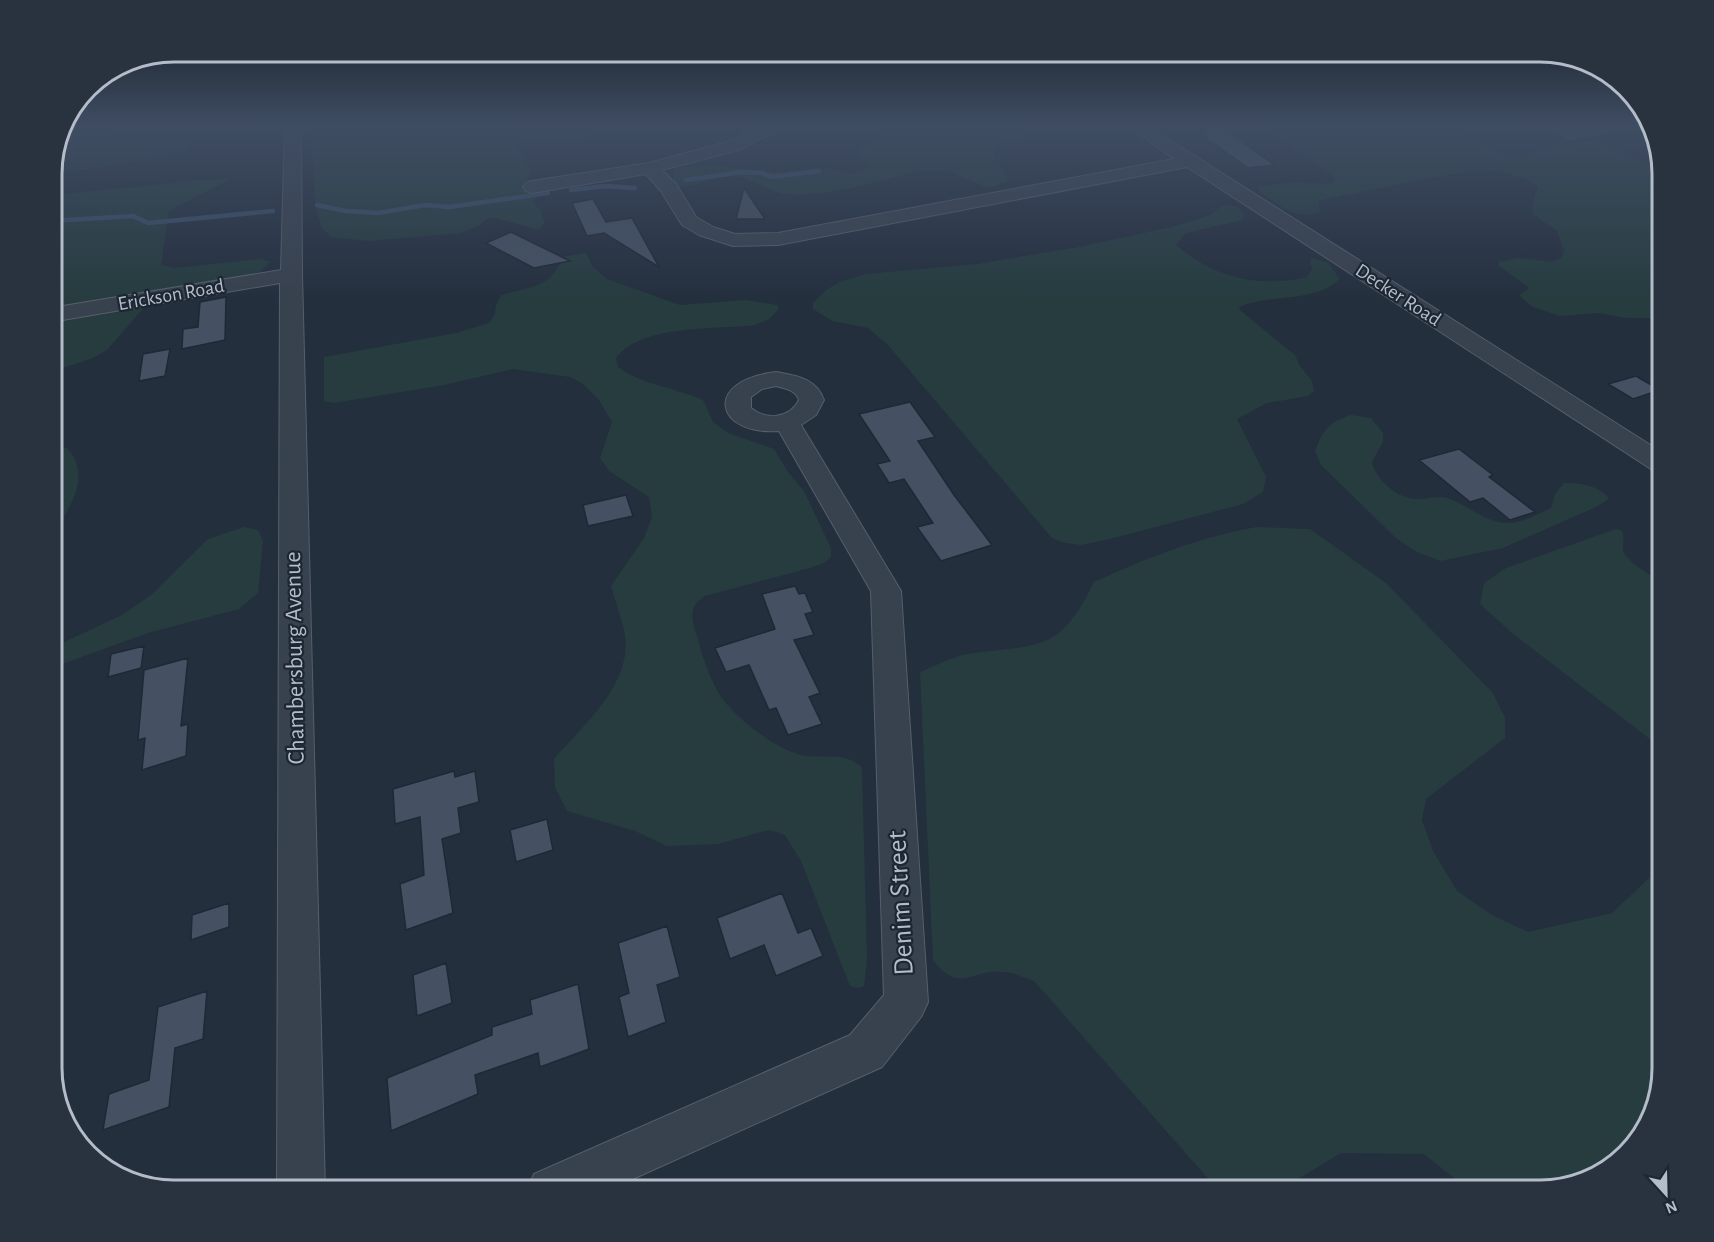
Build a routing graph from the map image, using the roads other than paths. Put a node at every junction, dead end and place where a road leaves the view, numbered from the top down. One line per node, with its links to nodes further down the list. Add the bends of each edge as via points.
1 (292, 183): 7 (street, Chambersburg Avenue)
2 (557, 183): 6 (street)
3 (664, 183): 4 (street, via 689,221 733,240 778,239)
4 (1073, 183)
5 (1223, 183): 10 (street, Decker Road)
6 (532, 187)
7 (291, 275): 8 (street, Erickson Road); 11 (street, Chambersburg Avenue)
8 (62, 313)
9 (787, 422): 12 (street, Denim Street, via 886,591 906,1002 866,1051)
10 (1652, 458)
11 (301, 1180)
12 (575, 1180)

